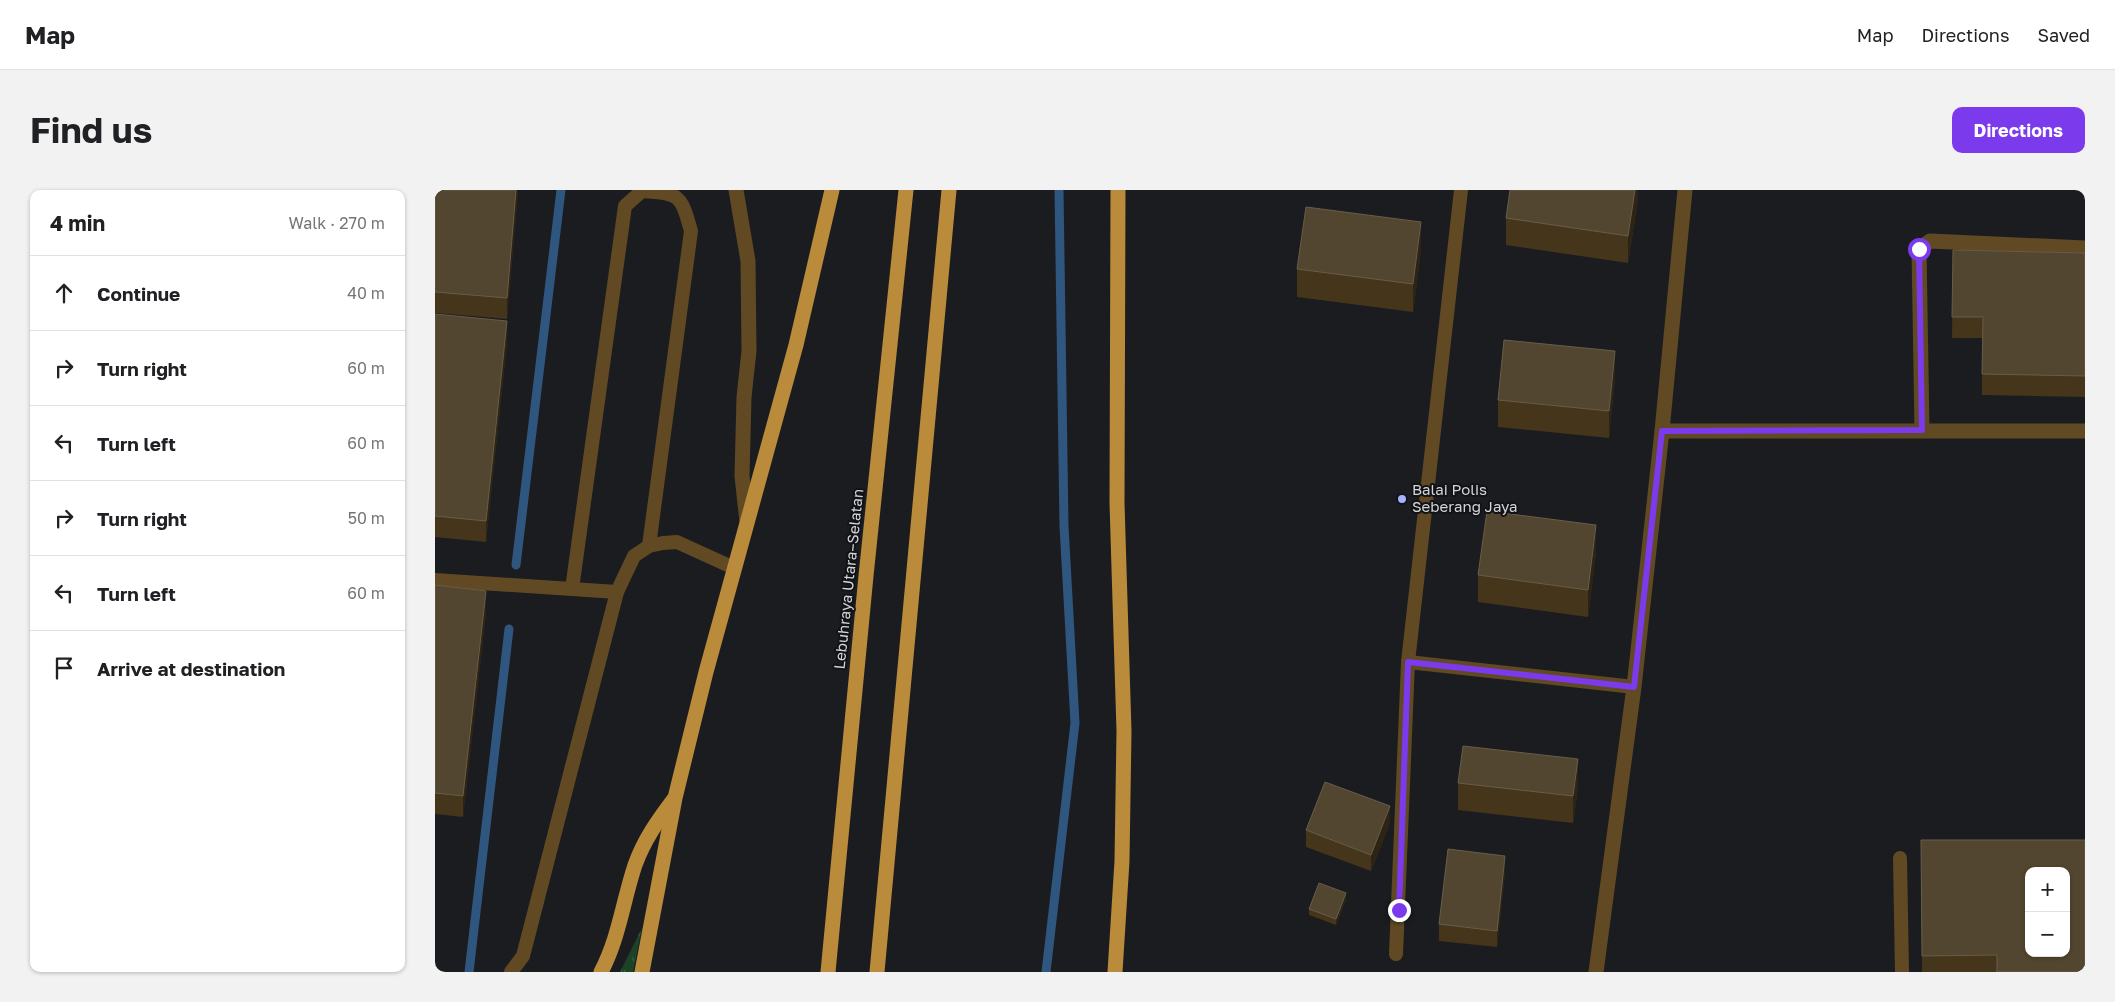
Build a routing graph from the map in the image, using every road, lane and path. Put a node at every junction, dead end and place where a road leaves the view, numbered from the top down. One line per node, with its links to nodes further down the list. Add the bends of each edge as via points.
1 (736, 190): 12 (street, via 748,261 749,351 742,476)
2 (832, 190): 12 (highway, via 796,345)
3 (906, 190): 26 (highway, Lebuhraya Utara–Selatan)
4 (949, 190): 27 (highway)
5 (1118, 190): 28 (highway, via 1117,503 1124,731 1122,861)
6 (1461, 190): 18 (lane)
7 (1685, 190): 10 (street)
8 (2085, 248): 9 (street, via 1930,241 1919,249)
9 (1922, 430): 10 (street); 11 (street)
10 (1662, 431): 19 (street)
11 (2085, 431)
12 (747, 526): 14 (highway)
13 (649, 546): 14 (lane, via 677,542); 16 (lane, via 691,231 683,204 669,192 642,191 625,206); 17 (lane, via 634,556)
14 (734, 568): 20 (highway)
15 (435, 580): 16 (lane)
16 (572, 588): 17 (lane)
17 (617, 592): 23 (lane, via 523,956)
18 (1408, 662): 19 (lane); 22 (lane)
19 (1634, 687): 29 (street)
20 (675, 798): 24 (highway, via 646,838 635,866 619,929); 25 (highway)
21 (1900, 858): 30 (lane)
22 (1396, 954)
23 (511, 972)
24 (601, 972)
25 (642, 972)
26 (828, 972)
27 (877, 972)
28 (1115, 972)
29 (1596, 972)
30 (1902, 972)

